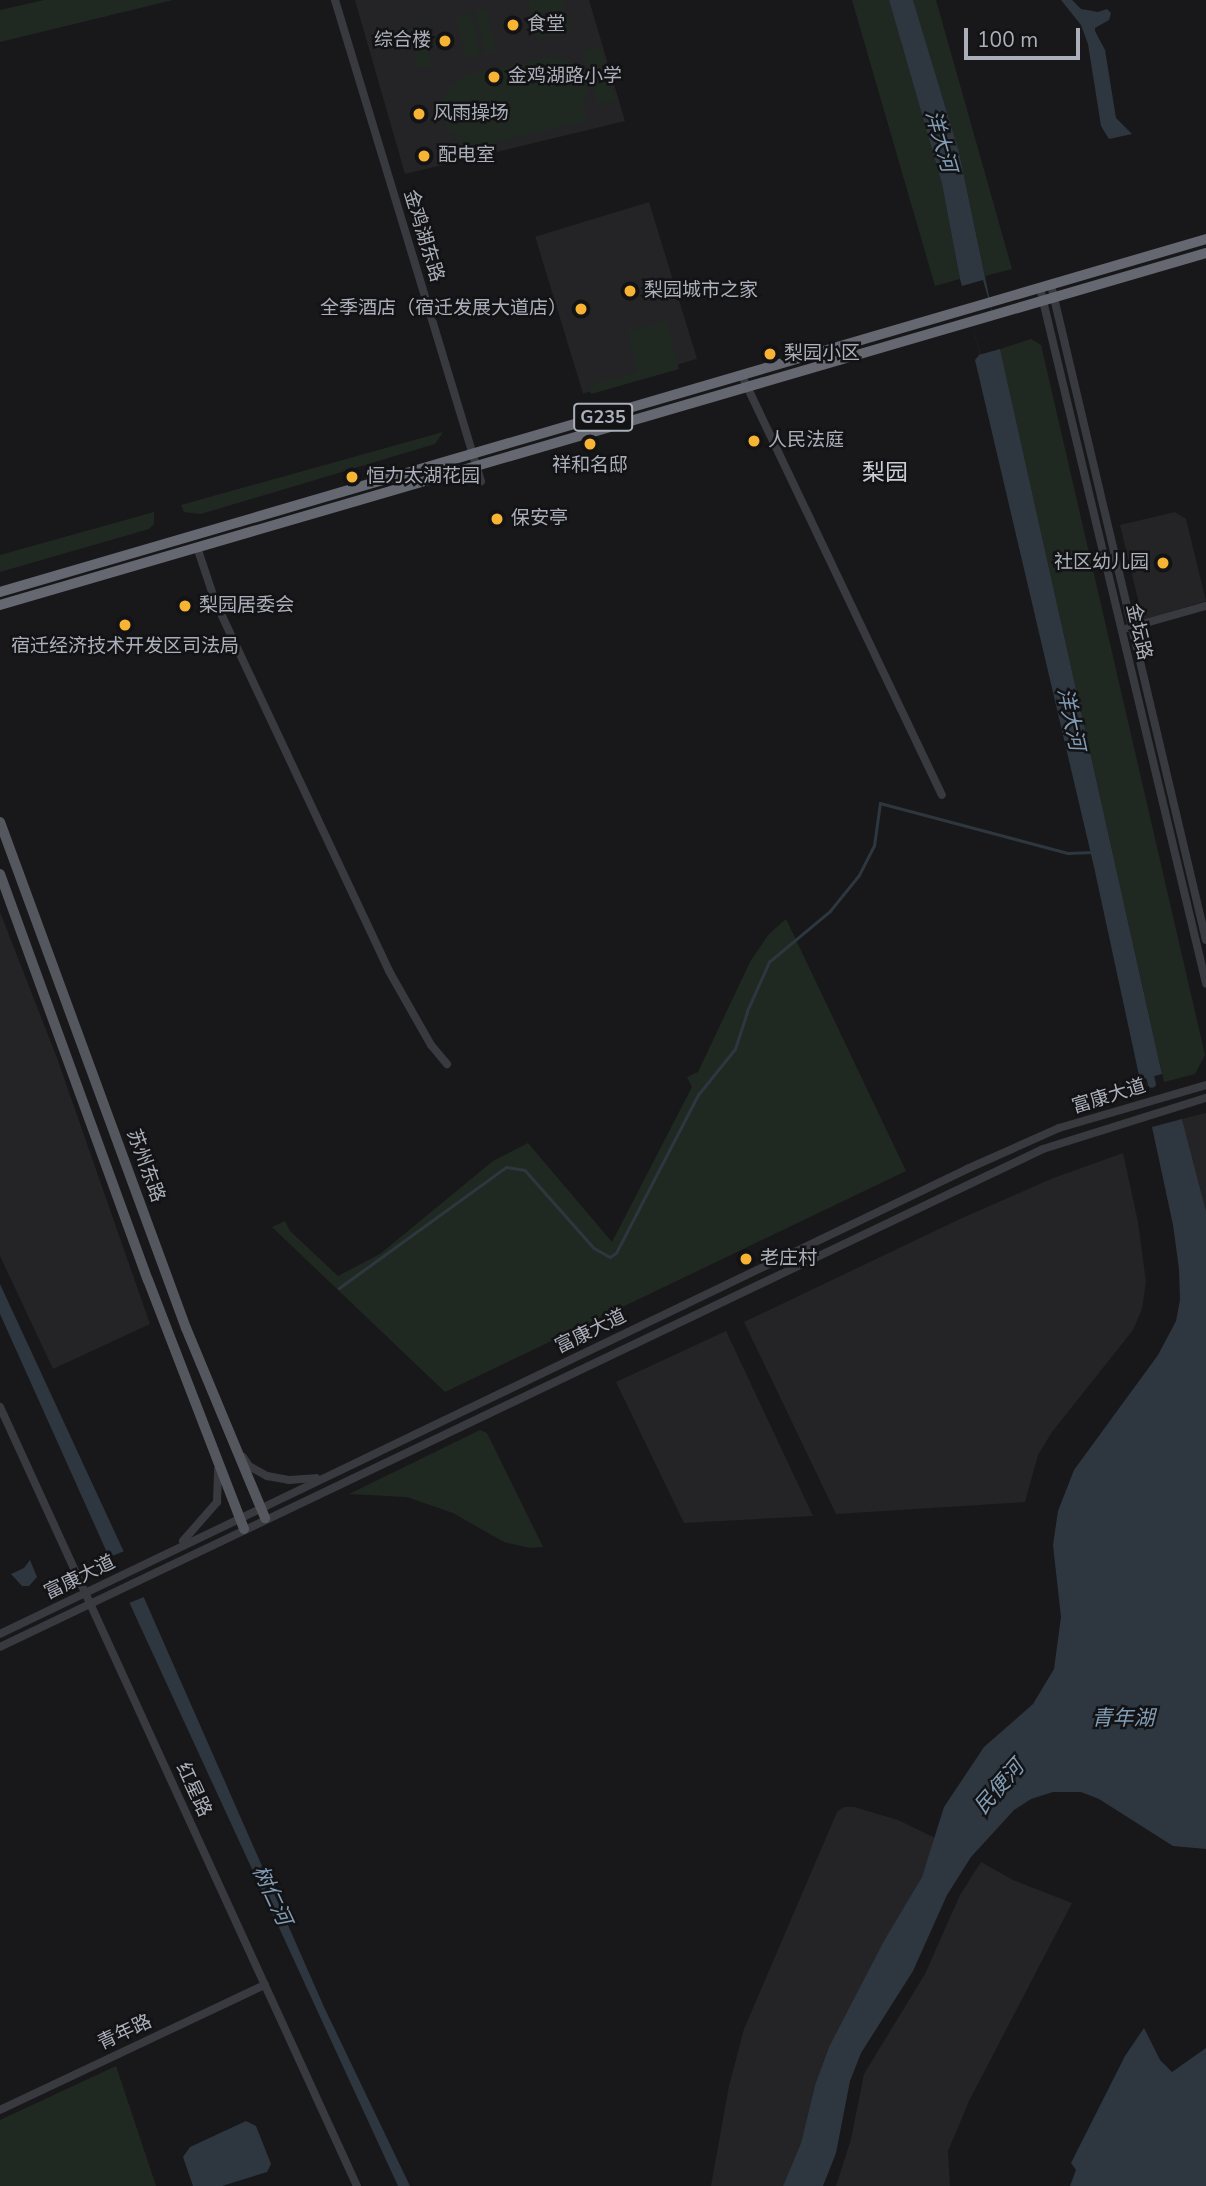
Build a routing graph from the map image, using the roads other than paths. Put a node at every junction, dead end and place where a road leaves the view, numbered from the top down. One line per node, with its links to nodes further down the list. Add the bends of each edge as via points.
1 (335, 0): 8 (street, 金鸡湖东路)
2 (1206, 239): 4 (highway, G235)
3 (1206, 253): 5 (highway, G235)
4 (1046, 287): 5 (street, 金坛路); 6 (highway, G235)
5 (1048, 300): 7 (highway, G235); 15 (street, 金坛路); 16 (street, 金坛路)
6 (742, 376): 7 (street); 8 (highway, G235)
7 (748, 387): 9 (highway, G235); 17 (street)
8 (473, 456): 9 (street, 金鸡湖东路); 12 (highway, G235)
9 (477, 468): 10 (street, 金鸡湖东路); 11 (highway, G235)
10 (481, 481)
11 (197, 547): 13 (highway, G235); 22 (street, via 215,601 389,971 431,1045)
12 (0, 592)
13 (0, 605)
14 (1206, 606): 15 (street)
15 (1132, 627): 16 (street); 20 (street, 金坛路)
16 (1121, 630): 21 (street, 金坛路)
17 (942, 794)
18 (0, 822): 30 (main road, 苏州东路, via 186,1328)
19 (0, 874): 31 (main road, 苏州东路, via 148,1280)
20 (1206, 940)
21 (1206, 983)
22 (447, 1064)
23 (1206, 1085): 25 (street, 富康大道, via 1059,1128)
24 (1206, 1098): 26 (street, 富康大道, via 1043,1149)
25 (737, 1278): 26 (street); 27 (street, 富康大道)
26 (744, 1292): 28 (street, 富康大道)
27 (674, 1309): 28 (street); 32 (street, 富康大道)
28 (680, 1322): 33 (street, 富康大道)
29 (0, 1407): 39 (street, 红星路)
30 (232, 1439): 32 (street, via 249,1466 267,1476 289,1480); 34 (main road, 苏州东路)
31 (214, 1446): 35 (main road, 苏州东路); 38 (street, via 217,1502)
32 (328, 1475): 33 (street); 34 (street, 富康大道)
33 (335, 1485): 36 (street, 富康大道)
34 (261, 1506): 35 (street, 富康大道); 36 (main road, 苏州东路)
35 (240, 1516): 37 (main road, 苏州东路); 38 (street, 富康大道)
36 (265, 1518): 37 (street, 富康大道)
37 (244, 1528): 40 (street, 富康大道)
38 (173, 1550): 39 (street, 富康大道)
39 (86, 1592): 40 (street, 红星路); 41 (street, 富康大道)
40 (90, 1603): 42 (street, 富康大道); 43 (street, 红星路)
41 (0, 1634)
42 (0, 1647)
43 (265, 1985): 44 (street, 青年路); 45 (street, 红星路)
44 (0, 2110)
45 (357, 2186)

